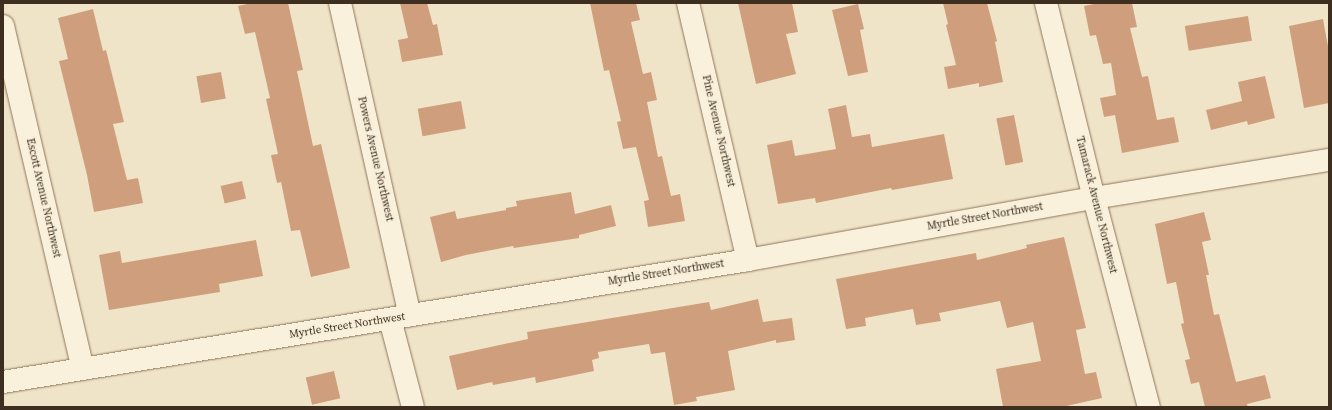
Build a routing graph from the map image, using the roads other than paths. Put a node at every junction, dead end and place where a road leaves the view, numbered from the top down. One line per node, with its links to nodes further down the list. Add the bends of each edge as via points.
1 (340, 3): 8 (street, Powers Avenue Northwest)
2 (688, 3): 7 (street, Pine Avenue Northwest)
3 (1046, 3): 6 (street, Tamarack Avenue Northwest)
4 (3, 26): 9 (street, Escott Avenue Northwest)
5 (1329, 160): 6 (street, Myrtle Street Northwest)
6 (1094, 198): 7 (street, Myrtle Street Northwest); 12 (street, Tamarack Avenue Northwest)
7 (748, 260): 8 (street, Myrtle Street Northwest)
8 (400, 317): 9 (street, Myrtle Street Northwest); 11 (street, Powers Avenue Northwest)
9 (83, 369): 10 (street, Myrtle Street Northwest)
10 (3, 382)
11 (413, 407)
12 (1149, 407)

